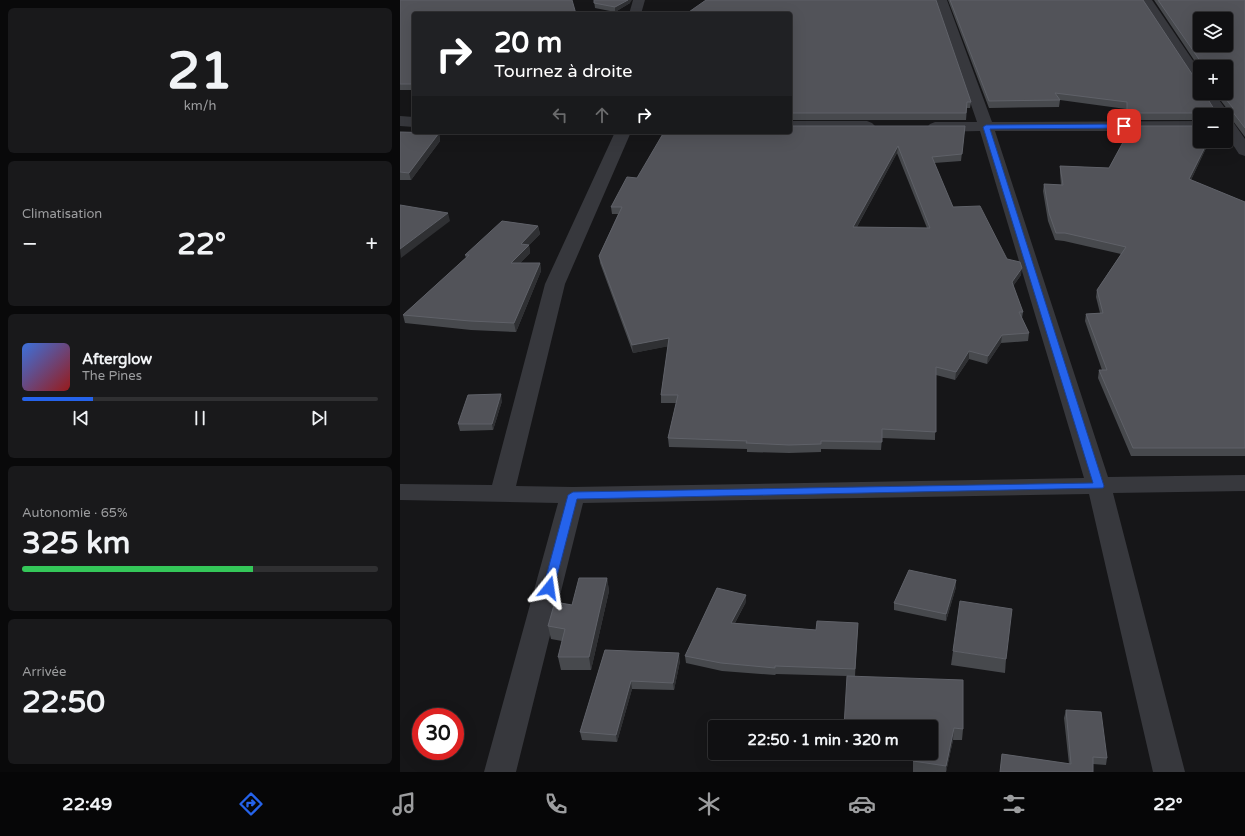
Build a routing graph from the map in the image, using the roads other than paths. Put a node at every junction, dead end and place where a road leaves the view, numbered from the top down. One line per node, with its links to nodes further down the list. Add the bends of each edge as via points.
1 (639, 0): 4 (street)
2 (941, 0): 14 (street)
3 (1146, 0): 5 (street)
4 (635, 12)
5 (1193, 71)
6 (400, 121): 7 (street)
7 (412, 122)
8 (1233, 123): 13 (street)
9 (792, 126): 10 (street)
10 (884, 126)
11 (924, 126): 14 (street)
12 (1193, 126): 14 (street)
13 (1245, 126)
14 (986, 127): 19 (street)
15 (1233, 133): 17 (street)
16 (622, 134): 21 (street, via 555,284)
17 (1245, 151)
18 (1245, 483): 19 (street)
19 (1099, 486): 22 (street); 24 (street)
20 (400, 492): 21 (street)
21 (502, 494): 22 (street)
22 (573, 495): 23 (street)
23 (500, 772)
24 (1169, 772)

